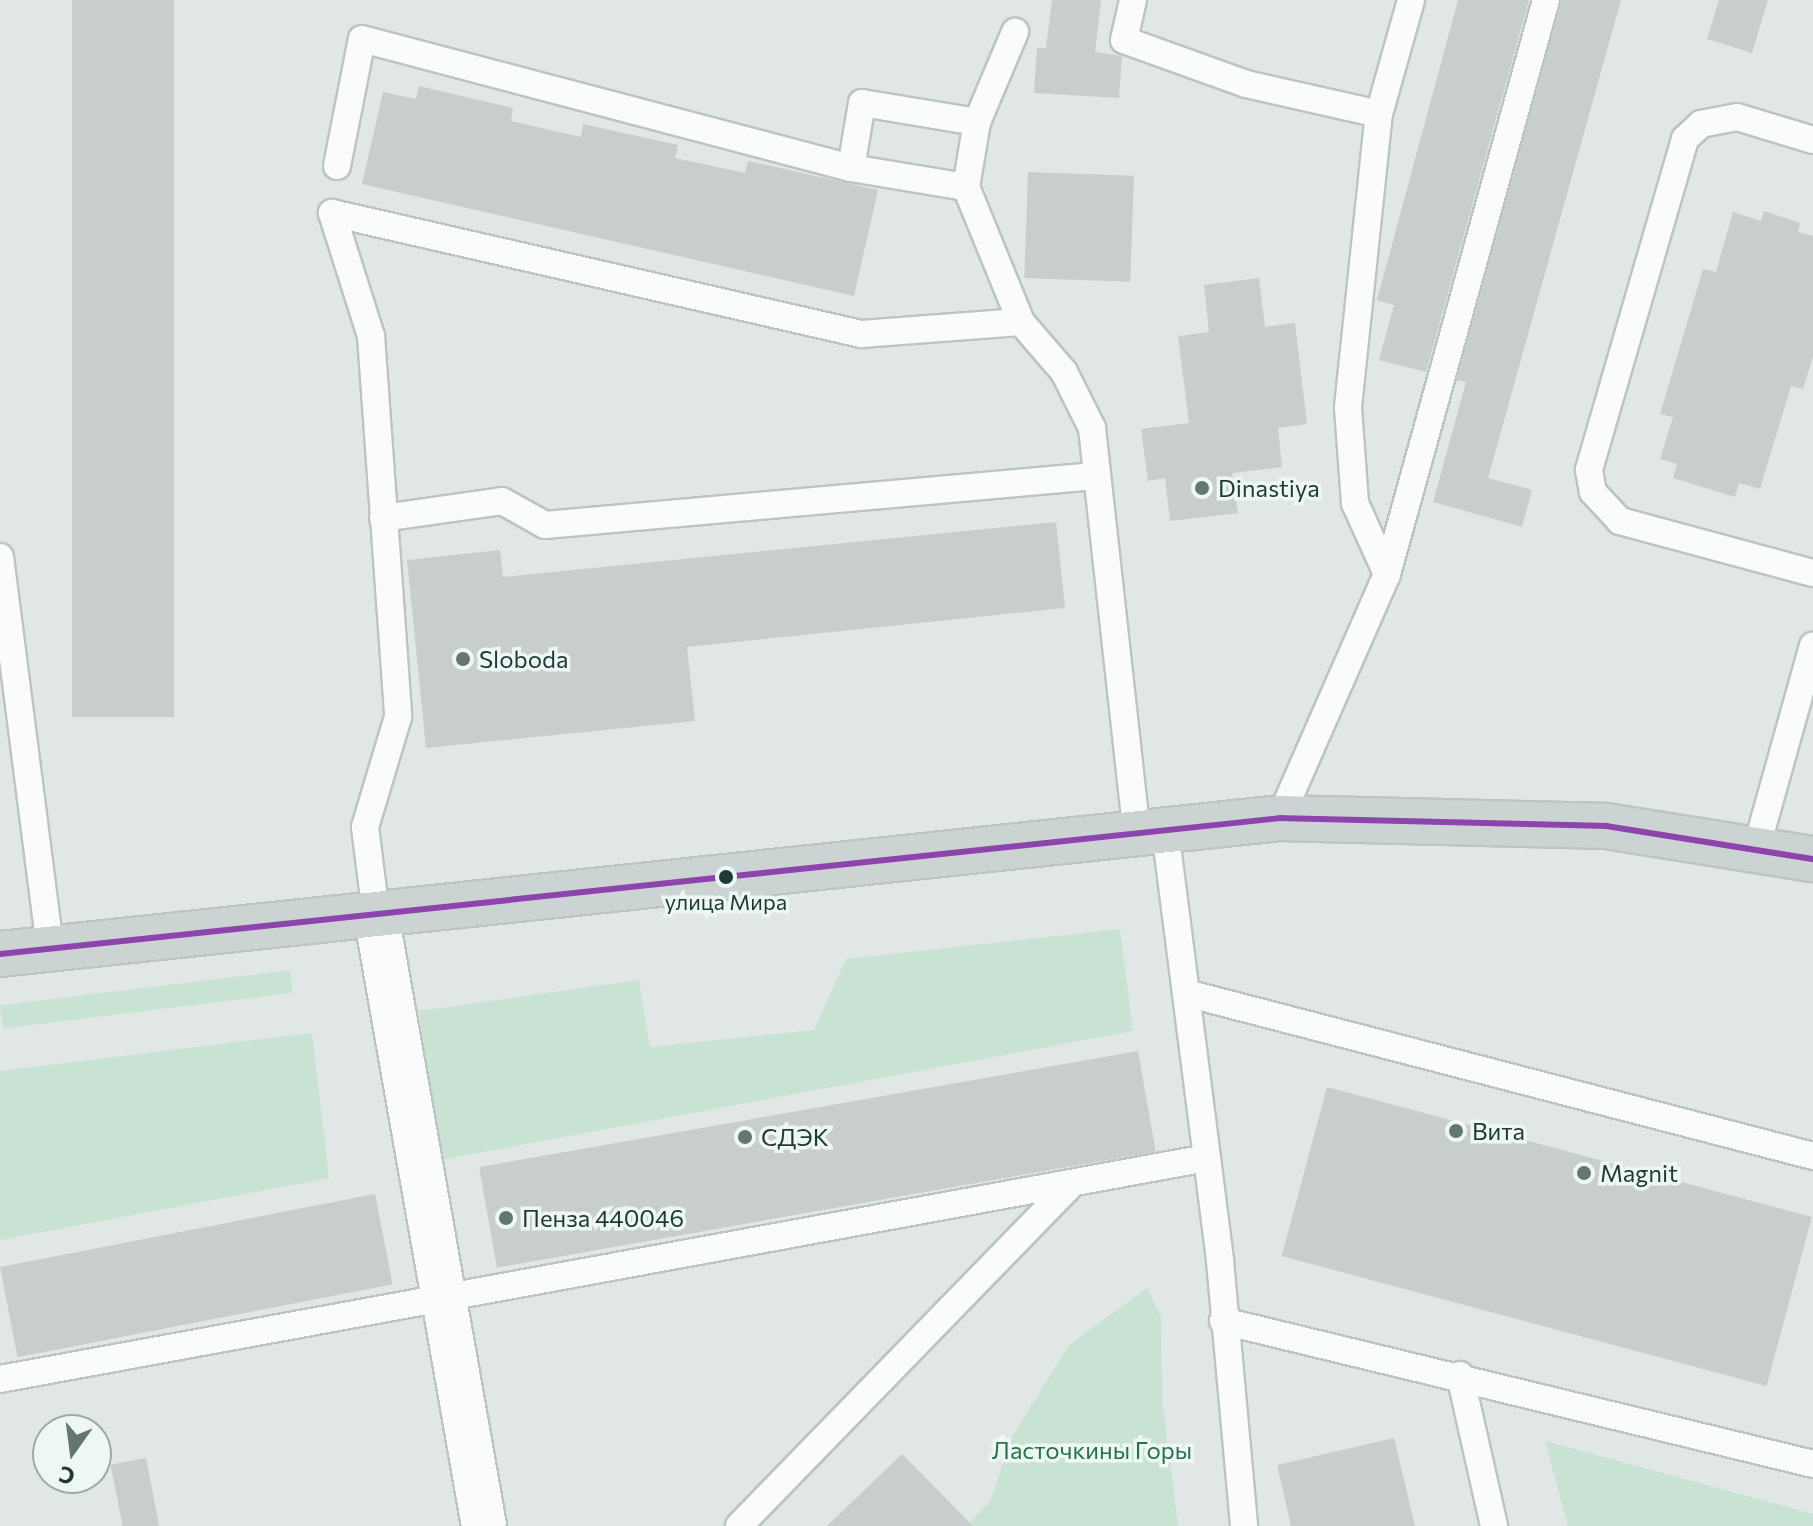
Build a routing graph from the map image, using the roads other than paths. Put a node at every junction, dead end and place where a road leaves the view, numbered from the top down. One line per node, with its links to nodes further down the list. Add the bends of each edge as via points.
1 (1133, 0): 5 (lane, via 1124,40 1246,84)
2 (1411, 0): 5 (lane)
3 (1546, 0): 16 (lane)
4 (1015, 32): 6 (lane)
5 (1379, 114): 16 (lane, via 1348,407 1355,503)
6 (977, 122): 9 (lane, via 862,103); 10 (lane)
7 (1813, 140): 15 (lane, via 1737,117 1701,124 1685,139 1589,470 1593,492 1620,521)
8 (337, 166): 9 (lane, via 362,39)
9 (851, 168): 10 (lane)
10 (966, 187): 11 (lane)
11 (1021, 322): 12 (lane, via 1064,372 1092,428); 13 (lane, via 861,334 332,213 371,336)
12 (1095, 476): 13 (lane, via 545,525 502,501); 19 (lane)
13 (383, 518): 22 (lane, via 398,717 365,827)
14 (0, 557): 23 (lane)
15 (1813, 573)
16 (1387, 574): 18 (lane)
17 (1813, 646): 20 (lane)
18 (1280, 818): 19 (main road); 20 (main road, via 1606,826)
19 (1151, 832): 22 (main road); 25 (lane)
20 (1757, 846): 21 (main road)
21 (1813, 859)
22 (376, 914): 23 (main road); 29 (street)
23 (50, 948): 24 (main road)
24 (0, 954)
25 (1186, 993): 26 (lane); 27 (lane)
26 (1813, 1156)
27 (1207, 1158): 28 (lane); 30 (lane)
28 (1072, 1184): 29 (lane); 35 (lane)
29 (446, 1301): 32 (lane); 34 (street)
30 (1223, 1321): 31 (lane); 36 (lane)
31 (1460, 1375): 33 (lane); 37 (lane)
32 (0, 1379)
33 (1813, 1464)
34 (484, 1526)
35 (739, 1526)
36 (1244, 1526)
37 (1494, 1526)

